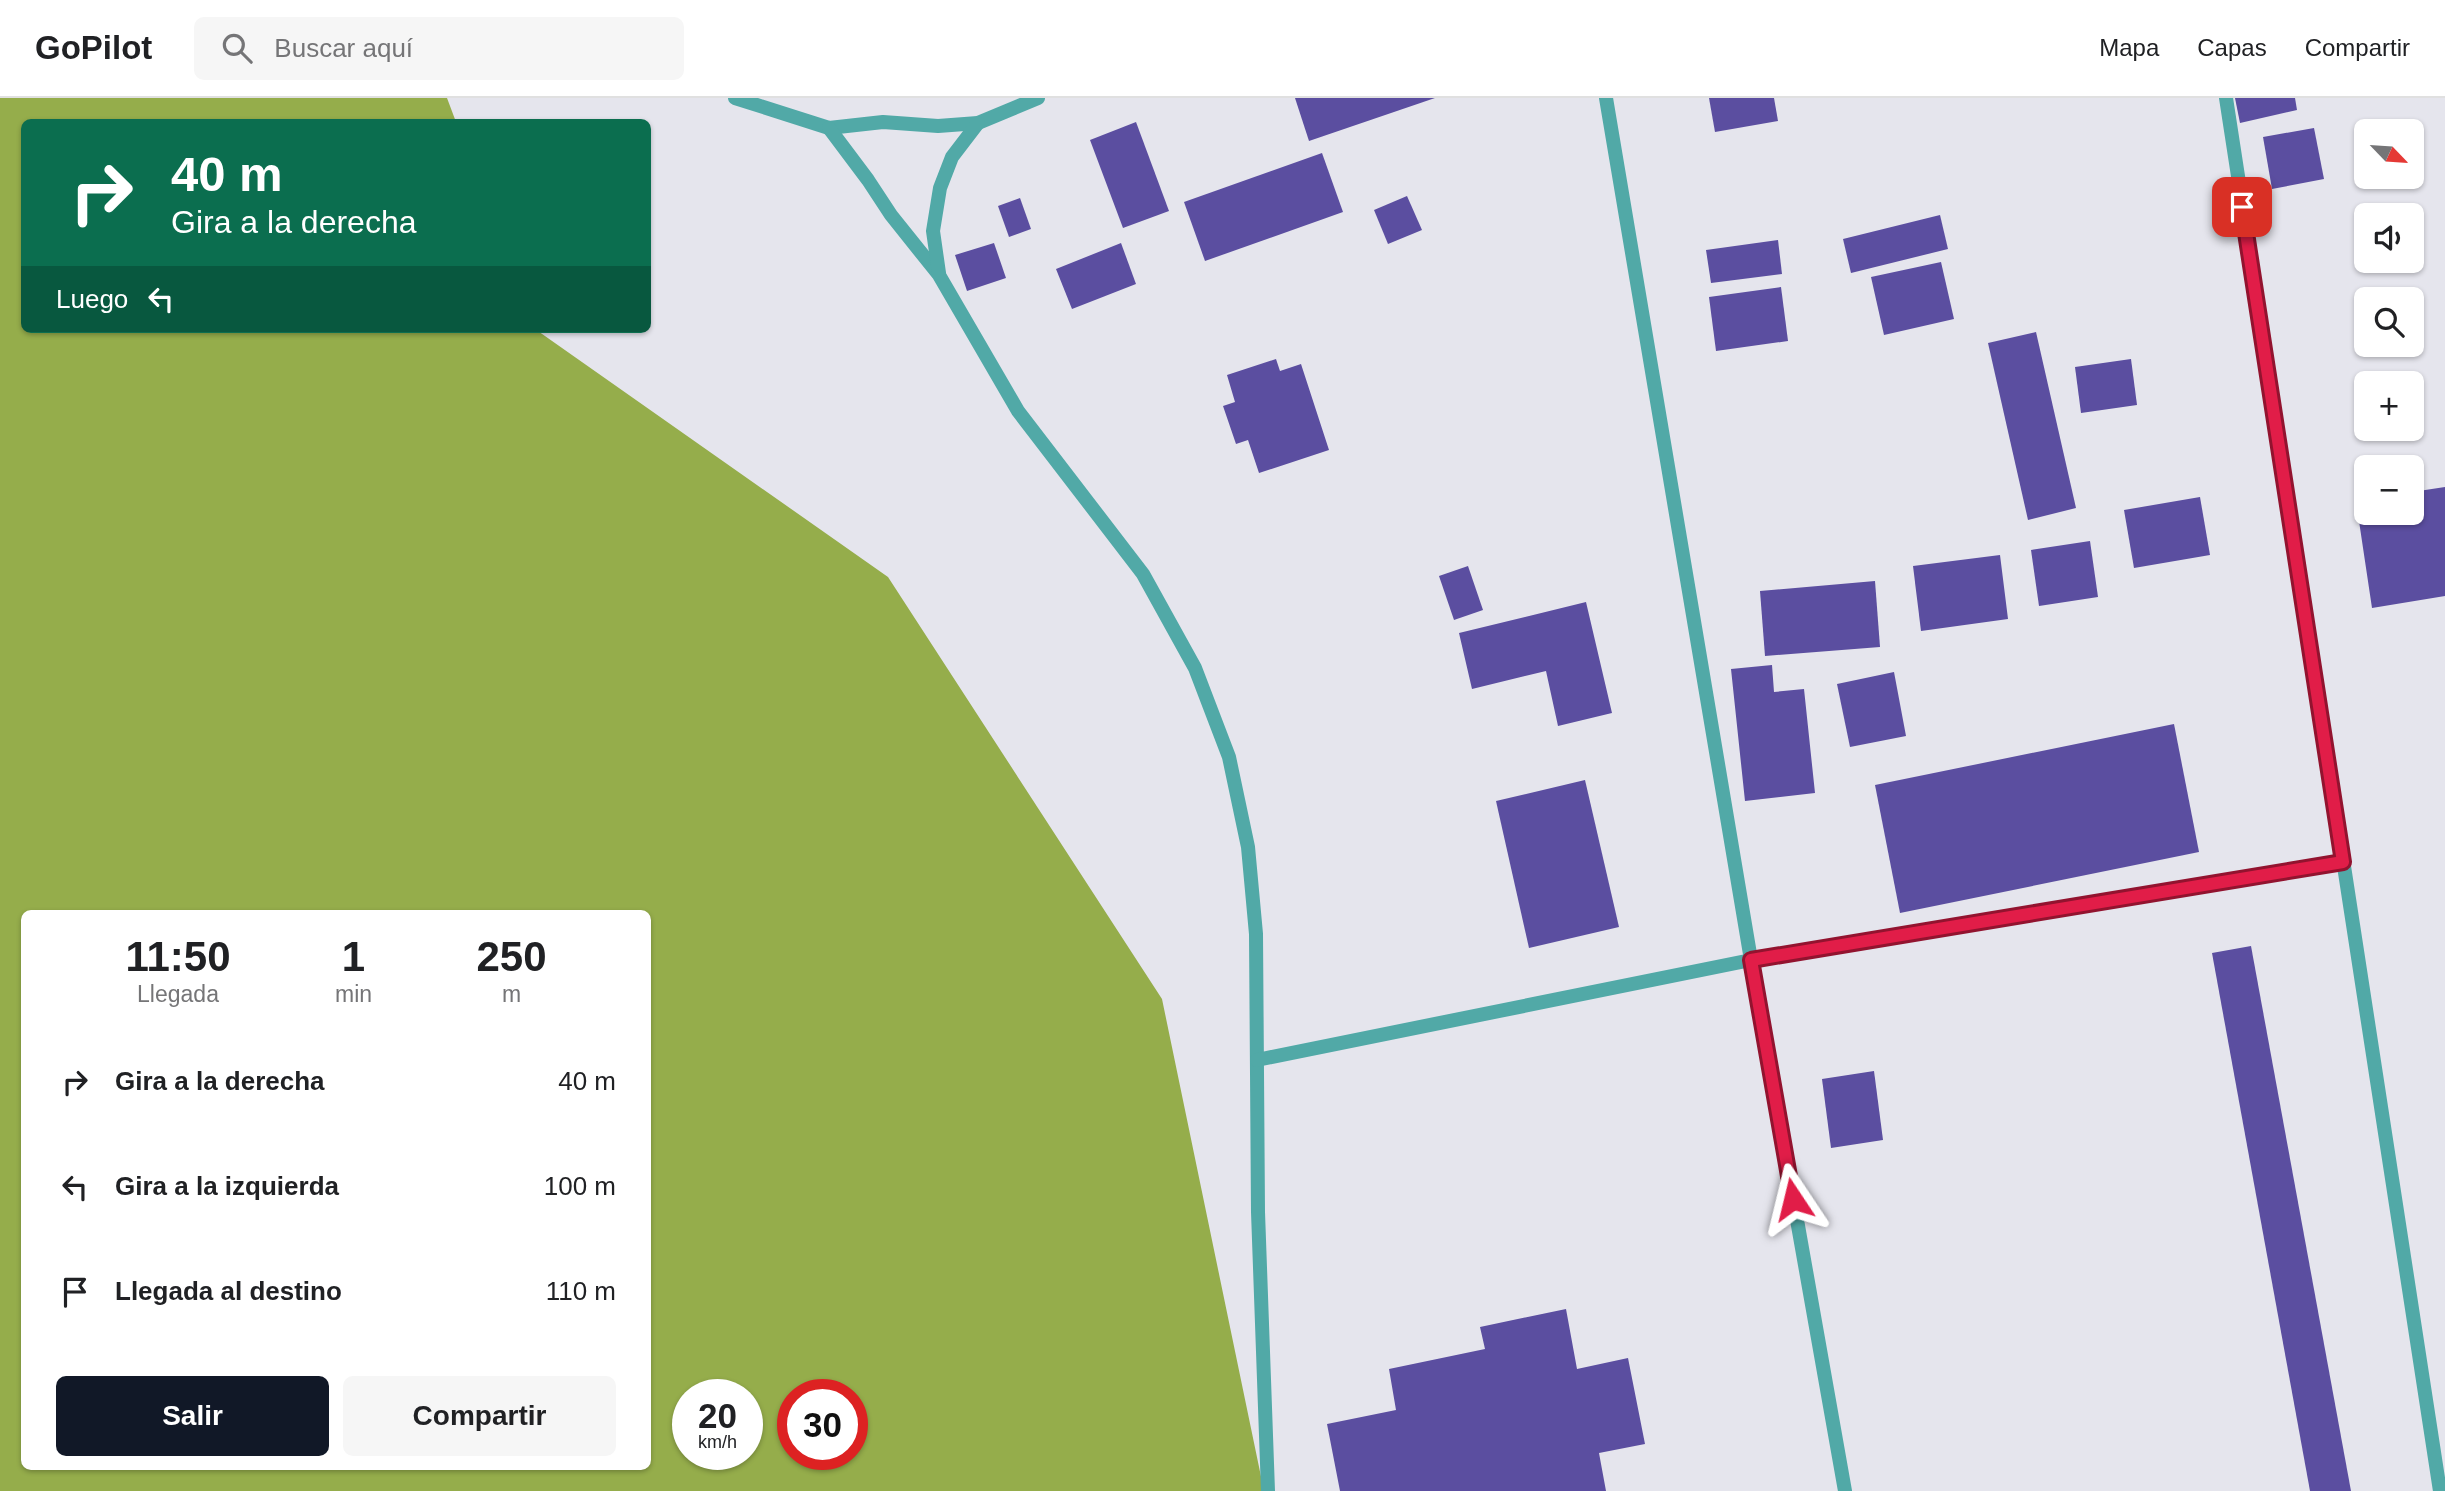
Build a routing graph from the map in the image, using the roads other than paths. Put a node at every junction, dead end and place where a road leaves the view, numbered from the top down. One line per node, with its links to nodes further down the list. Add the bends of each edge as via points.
1 (735, 98): 6 (street)
2 (1038, 98): 5 (street)
3 (1606, 98): 9 (street)
4 (2225, 98): 8 (street)
5 (978, 123): 6 (street, via 883,122); 7 (street, via 952,157 940,188 933,231)
6 (829, 128): 7 (street)
7 (939, 275): 10 (street, via 1018,411 1143,574 1195,668 1229,757 1248,847 1256,934)
8 (2343, 862): 9 (street); 13 (street)
9 (1751, 960): 10 (street); 12 (street)
10 (1257, 1060): 11 (street)
11 (1268, 1491)
12 (1845, 1491)
13 (2440, 1491)

